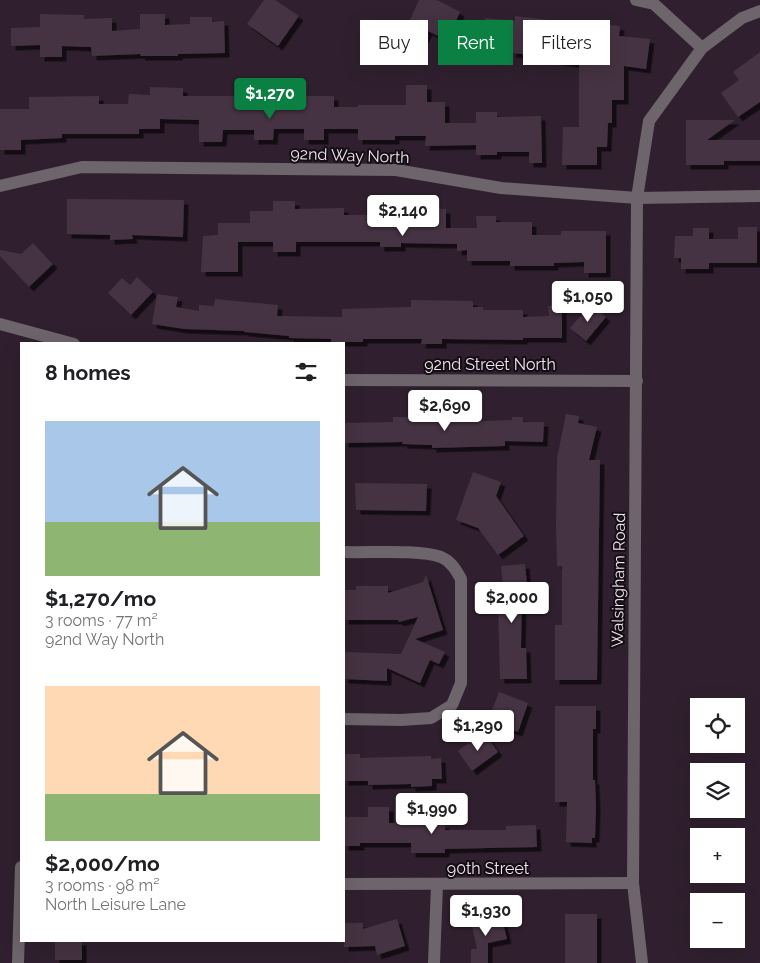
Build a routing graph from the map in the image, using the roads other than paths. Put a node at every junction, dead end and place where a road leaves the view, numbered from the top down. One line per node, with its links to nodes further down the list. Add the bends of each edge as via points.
1 (636, 0): 3 (street, via 654,4)
2 (760, 11): 3 (street, Walsingham Road, via 742,18)
3 (702, 48): 6 (street, Walsingham Road, via 649,121)
4 (0, 186): 6 (street, 92nd Way North, via 82,166 396,170 500,188)
5 (760, 196): 6 (street, 92nd Way North)
6 (637, 198): 10 (street, Walsingham Road)
7 (0, 324): 8 (street)
8 (62, 342)
9 (345, 380): 10 (street, 92nd Street North)
10 (637, 381): 13 (street, Walsingham Road)
11 (345, 552): 12 (street, via 418,553 442,557 454,567 461,579 461,683 452,705 430,718)
12 (345, 719)
13 (633, 883): 15 (street, 90th Street); 19 (street, Walsingham Road)
14 (345, 884): 15 (street, 90th Street)
15 (437, 885): 18 (street)
16 (20, 912): 17 (street)
17 (18, 963)
18 (434, 963)
19 (642, 963)

